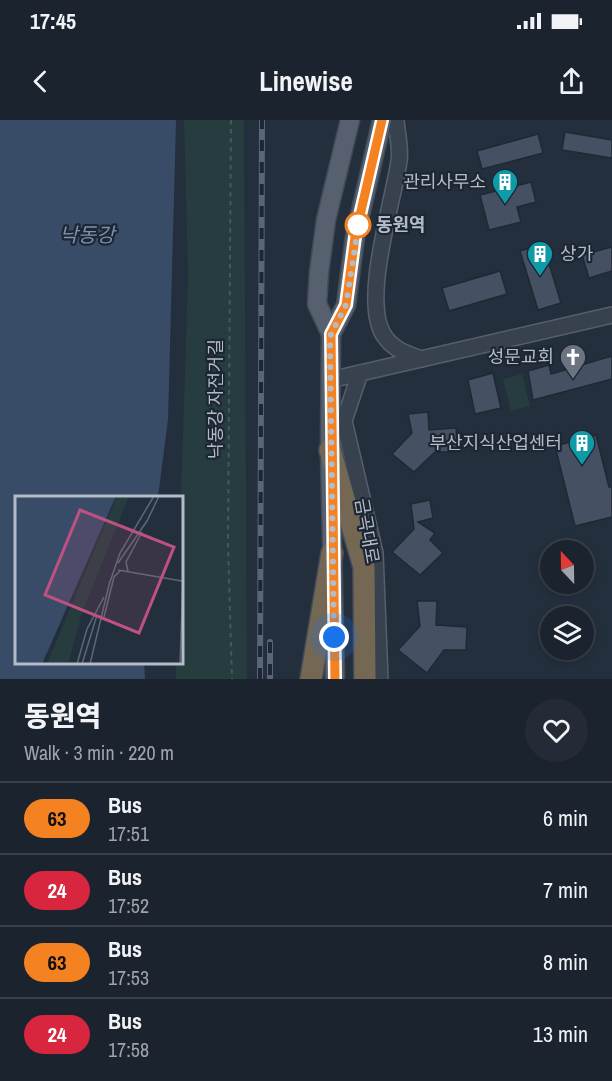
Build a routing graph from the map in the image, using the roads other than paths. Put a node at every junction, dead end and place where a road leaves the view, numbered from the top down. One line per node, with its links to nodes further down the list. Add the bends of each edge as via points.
1 (350, 120): 5 (main road, 금곡대로, via 326,220 319,272 317,304)
2 (382, 120): 5 (main road, 금곡대로, via 355,237 346,305)
3 (396, 120): 6 (street, via 400,158 378,266 376,311 379,325 391,344 398,351)
4 (612, 315): 6 (street)
5 (331, 334): 8 (main road, 금곡대로)
6 (421, 359): 7 (street)
7 (360, 373): 8 (street); 9 (street)
8 (330, 387): 9 (street, 금곡대로); 10 (main road, 금곡대로)
9 (344, 421): 15 (street, 금곡대로, via 375,553)
10 (330, 450): 11 (main road, 금곡대로); 14 (highway, via 364,567)
11 (332, 553): 12 (highway); 13 (main road, 금곡대로)
12 (311, 679)
13 (335, 679)
14 (365, 679)
15 (380, 679)

